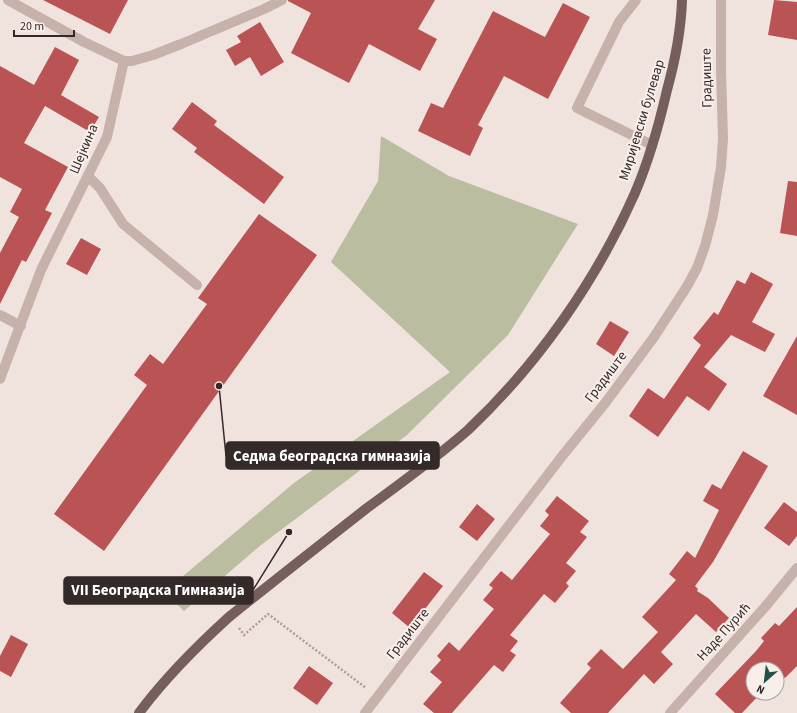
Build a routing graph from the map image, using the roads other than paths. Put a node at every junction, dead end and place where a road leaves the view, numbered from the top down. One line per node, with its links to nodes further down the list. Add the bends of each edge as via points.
1 (8, 0): 6 (street)
2 (282, 0): 6 (street, via 153,55)
3 (636, 0): 7 (street, via 620,22 577,108)
4 (682, 0): 7 (main road, Миријевски булевар, via 676,53)
5 (721, 0): 15 (street, Градиште, via 723,139 713,215 697,268 658,331 606,402)
6 (124, 61): 8 (street, Шејкина, via 107,137)
7 (652, 145): 14 (main road, Миријевски булевар, via 634,194 607,249 571,309 518,377 467,430 229,617 179,666)
8 (88, 176): 9 (street, via 100,188 123,224); 11 (street, Шејкина, via 41,270)
9 (198, 285)
10 (0, 315): 11 (street)
11 (21, 326): 12 (street, Шејкина)
12 (0, 379)
13 (797, 568): 16 (street, Наде Пурић, via 765,608)
14 (139, 713)
15 (365, 713)
16 (670, 713)

